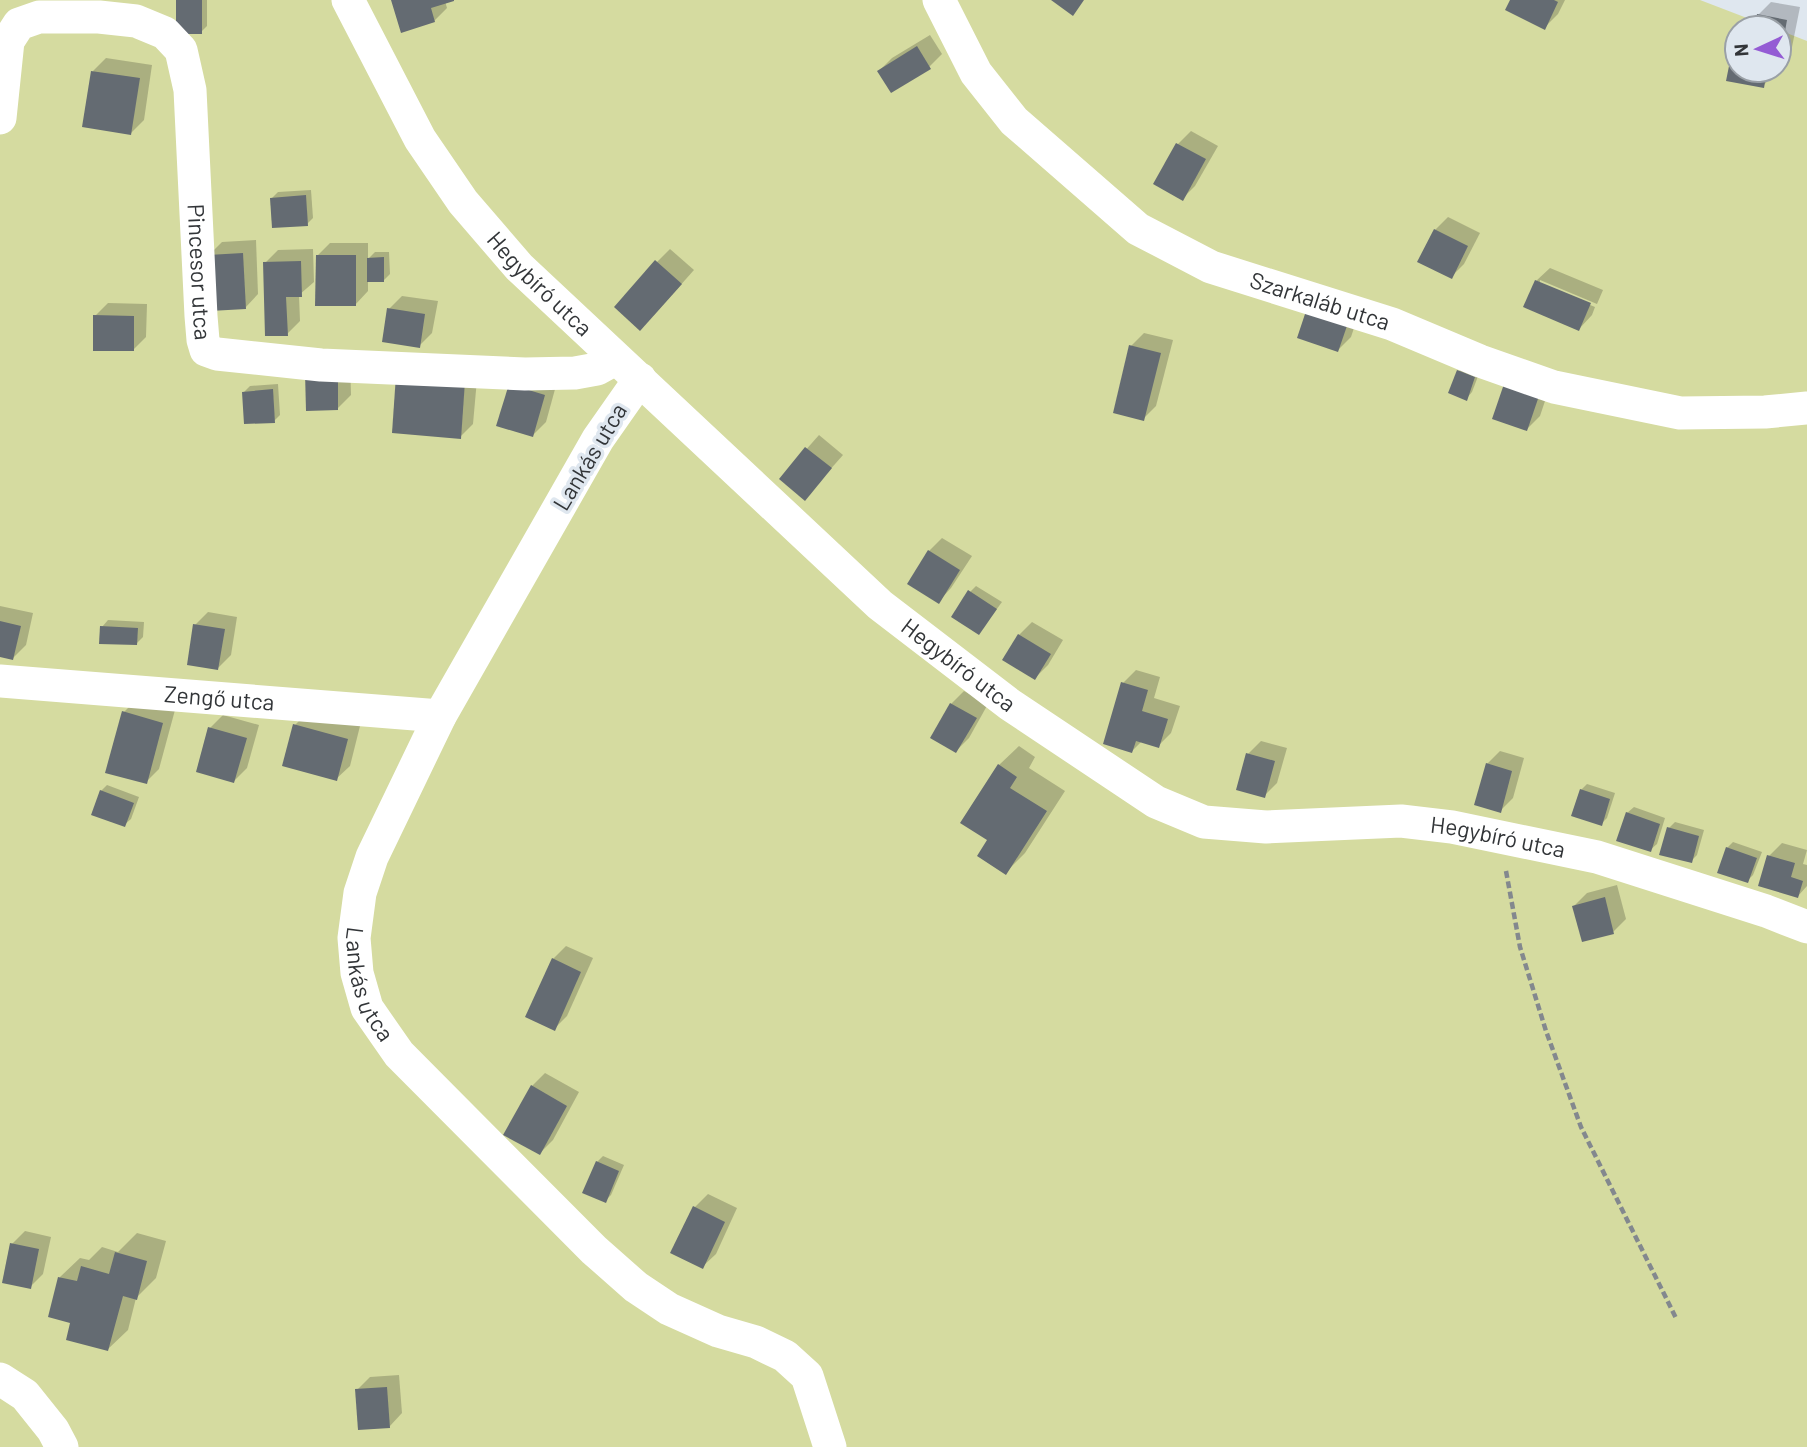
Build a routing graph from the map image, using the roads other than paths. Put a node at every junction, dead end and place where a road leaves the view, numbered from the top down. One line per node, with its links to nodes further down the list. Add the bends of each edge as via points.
1 (348, 0): 4 (street, Hegybíró utca, via 420,139 463,202 519,267)
2 (939, 0): 5 (street, Szarkaláb utca, via 976,73 1014,121 1138,229 1211,267 1392,324 1554,387 1680,413)
3 (0, 118): 4 (street, Pincesor utca, via 8,41 19,24 39,17 136,21 165,33 181,50 190,90 206,350 321,365 525,374)
4 (627, 369): 7 (street, Lankás utca, via 598,439); 8 (street, Hegybíró utca, via 880,605 1009,704 1156,802 1204,822 1266,827 1401,821 1452,827 1597,857)
5 (1807, 408)
6 (0, 681): 7 (street, Zengő utca)
7 (440, 716): 11 (street, Lankás utca, via 372,857 360,893 354,938 357,974 367,1008 399,1054 636,1287 681,1315 785,1356 807,1376)
8 (1807, 927)
9 (0, 1379): 10 (street, via 24,1395)
10 (62, 1447)
11 (830, 1447)

